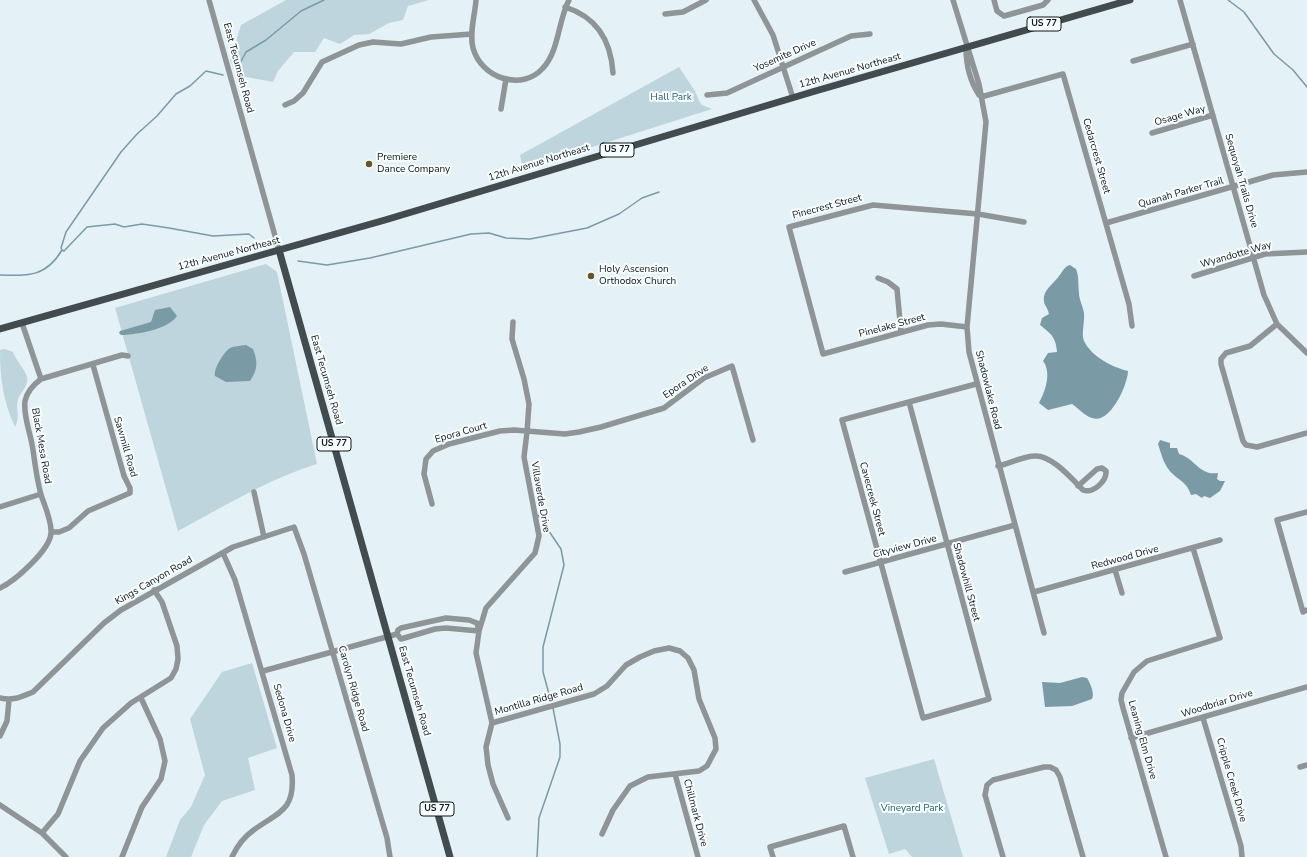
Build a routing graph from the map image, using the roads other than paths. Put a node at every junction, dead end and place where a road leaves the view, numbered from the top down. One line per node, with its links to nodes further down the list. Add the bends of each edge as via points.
1 (209, 0): 33 (street, East Tecumseh Road)
2 (476, 0): 13 (street)
3 (568, 0): 11 (street)
4 (706, 0): 12 (street, via 683,12)
5 (754, 0): 18 (street, via 773,35)
6 (953, 0): 16 (street, Shadowlake Road)
7 (994, 0): 8 (street, via 997,11 1004,16 1043,5)
8 (1048, 0)
9 (1130, 0): 16 (main road, 12th Avenue Northeast / US 77)
10 (1180, 0): 15 (street, Sequoyah Trails Drive)
11 (566, 7): 19 (street, via 585,15 599,29 612,56); 20 (street, via 552,52 543,68 525,78)
12 (665, 14)
13 (472, 34): 20 (street, via 473,48 478,61 489,72); 24 (street, via 431,37 401,44 373,42 359,45 322,62 303,93)
14 (870, 34): 18 (street, Yosemite Drive, via 851,36)
15 (1193, 44): 17 (street); 26 (street, Sequoyah Trails Drive)
16 (966, 47): 22 (street, Shadowlake Road, via 966,60 973,85); 23 (main road, 12th Avenue Northeast / US 77)
17 (1133, 61)
18 (784, 67): 21 (street, Yosemite Drive, via 727,93); 23 (street)
19 (613, 73)
20 (506, 79): 25 (street)
21 (707, 95)
22 (981, 97): 30 (street, Shadowlake Road, via 987,128); 32 (street, Cedarcrest Street, via 1063,74)
23 (793, 98): 33 (main road, 12th Avenue Northeast / US 77)
24 (285, 105)
25 (501, 109)
26 (1213, 115): 27 (street, Osage Way); 29 (street, Sequoyah Trails Drive)
27 (1152, 133)
28 (1307, 172): 29 (street, Quanah Parker Trail, via 1282,173)
29 (1233, 187): 32 (street, Quanah Parker Trail); 35 (street, Sequoyah Trails Drive)
30 (978, 214): 31 (street); 42 (street, Shadowlake Road); 46 (street, Pinecrest Street, via 874,205 789,227)
31 (1024, 222)
32 (1106, 223): 41 (street, Cedarcrest Street, via 1129,304)
33 (279, 250): 39 (main road, 12th Avenue Northeast); 81 (main road, East Tecumseh Road / US 77)
34 (1307, 252): 35 (street, Wyandotte Way, via 1273,253)
35 (1254, 258): 36 (street, Wyandotte Way); 40 (street, Sequoyah Trails Drive, via 1264,295)
36 (1194, 276)
37 (878, 278): 44 (street, via 897,289)
38 (513, 322): 52 (street, Villaverde Drive, via 512,339 524,379 528,404)
39 (22, 323): 43 (main road, 12th Avenue Northeast); 49 (street)
40 (1277, 324): 45 (street, Sequoyah Trails Drive); 53 (street, via 1256,342 1226,353 1221,359 1221,364 1242,439 1248,446 1257,447)
41 (1132, 326)
42 (968, 327): 44 (street, Pinelake Street, via 935,324); 50 (street, Shadowlake Road, via 969,352)
43 (0, 329)
44 (901, 332): 46 (street, Pinelake Street)
45 (1307, 353)
46 (823, 354)
47 (128, 356): 48 (street, via 122,355)
48 (93, 365): 49 (street); 64 (street, Sawmill Road, via 130,493 88,511 69,528)
49 (41, 379): 58 (street, Black Mesa Road, via 32,386 25,402)
50 (976, 384): 51 (street, Cavecreek Street); 55 (street, Shadowlake Road)
51 (909, 402): 67 (street, Shadowhill Street); 70 (street, Cavecreek Street, via 842,420)
52 (528, 432): 54 (street, Epora Drive, via 579,432 652,412 664,408 704,378 732,366); 59 (street, Epora Court, via 500,432 449,444 433,451 426,459 424,474); 78 (street, Villaverde Drive, via 524,457 539,536 535,553 486,608)
53 (1307, 433)
54 (753, 440)
55 (998, 466): 56 (street, via 1043,456 1052,461); 62 (street, Shadowlake Road)
56 (1078, 486): 56 (street, via 1086,492 1091,491 1105,478 1106,471 1099,468)
57 (254, 492): 65 (street)
58 (41, 494): 60 (street); 64 (street, Black Mesa Road)
59 (432, 504)
60 (0, 507)
61 (1307, 512): 77 (street, via 1277,520 1304,612)
62 (1015, 525): 67 (street, Cityview Drive); 75 (street, Shadowlake Road)
63 (294, 527): 65 (street, Kings Canyon Road); 82 (street, Carolyn Ridge Road)
64 (52, 532): 73 (street, via 44,551)
65 (264, 537): 69 (street, Kings Canyon Road, via 243,543)
66 (1220, 540): 68 (street, Redwood Drive)
67 (947, 545): 70 (street, Cityview Drive); 88 (street, Shadowhill Street, via 989,699)
68 (1193, 548): 71 (street, Redwood Drive); 92 (street, Leaning Elm Drive, via 1220,638 1156,657 1139,667 1121,697)
69 (223, 553): 74 (street, Kings Canyon Road); 83 (street, Sedona Drive, via 235,580)
70 (880, 562): 72 (street, Cityview Drive); 88 (street, Cavecreek Street)
71 (1115, 570): 75 (street, Redwood Drive); 76 (street)
72 (845, 572)
73 (0, 588)
74 (154, 590): 86 (street, via 162,602 177,646 178,659 171,678); 87 (street, Kings Canyon Road, via 104,623 33,692)
75 (1034, 592): 79 (street, Shadowlake Road)
76 (1122, 593)
77 (1307, 610)
78 (479, 631): 80 (street, via 435,629 401,639); 80 (street, via 477,622 446,618 401,628); 90 (street, Villaverde Drive, via 476,653)
79 (1044, 633)
80 (397, 634): 81 (street)
81 (388, 637): 82 (street); 104 (main road, East Tecumseh Road / US 77)
82 (333, 652): 83 (street); 103 (street, Carolyn Ridge Road, via 390,846)
83 (263, 671): 102 (street, Sedona Drive, via 293,785 291,796 281,814 255,829 244,839)
84 (1307, 688): 89 (street, Woodbriar Drive)
85 (0, 698): 87 (street, Kings Canyon Road)
86 (140, 698): 98 (street, via 114,717 92,743 80,761 58,814); 101 (street, via 160,739 165,761 161,779 142,807)
87 (9, 700): 91 (street, via 7,721)
88 (923, 718)
89 (1203, 718): 92 (street, Woodbriar Drive); 111 (street, Cripple Creek Drive, via 1241,846)
90 (492, 723): 95 (street, Montilla Ridge Road, via 594,694 607,686 626,665 654,651 669,648 680,651 688,658 694,670 699,699 715,738 716,749 708,766 699,771); 97 (street, Villaverde Drive, via 486,748 488,765 493,784)
91 (0, 736)
92 (1132, 738): 110 (street, Leaning Elm Drive)
93 (1307, 765): 94 (street)
94 (1300, 767)
95 (675, 774): 99 (street, via 648,777 630,786 613,810); 105 (street, Chillmark Drive)
96 (0, 805): 98 (street)
97 (508, 818)
98 (42, 833): 100 (street)
99 (602, 834)
100 (66, 857)
101 (122, 857)
102 (232, 857)
103 (390, 857)
104 (450, 857)
105 (698, 857)
106 (773, 857): 107 (street, via 770,847 844,826)
107 (853, 857)
108 (1003, 857): 109 (street, via 985,795 987,785 994,780 1044,767 1056,770 1062,782)
109 (1083, 857)
110 (1166, 857)
111 (1242, 857)

